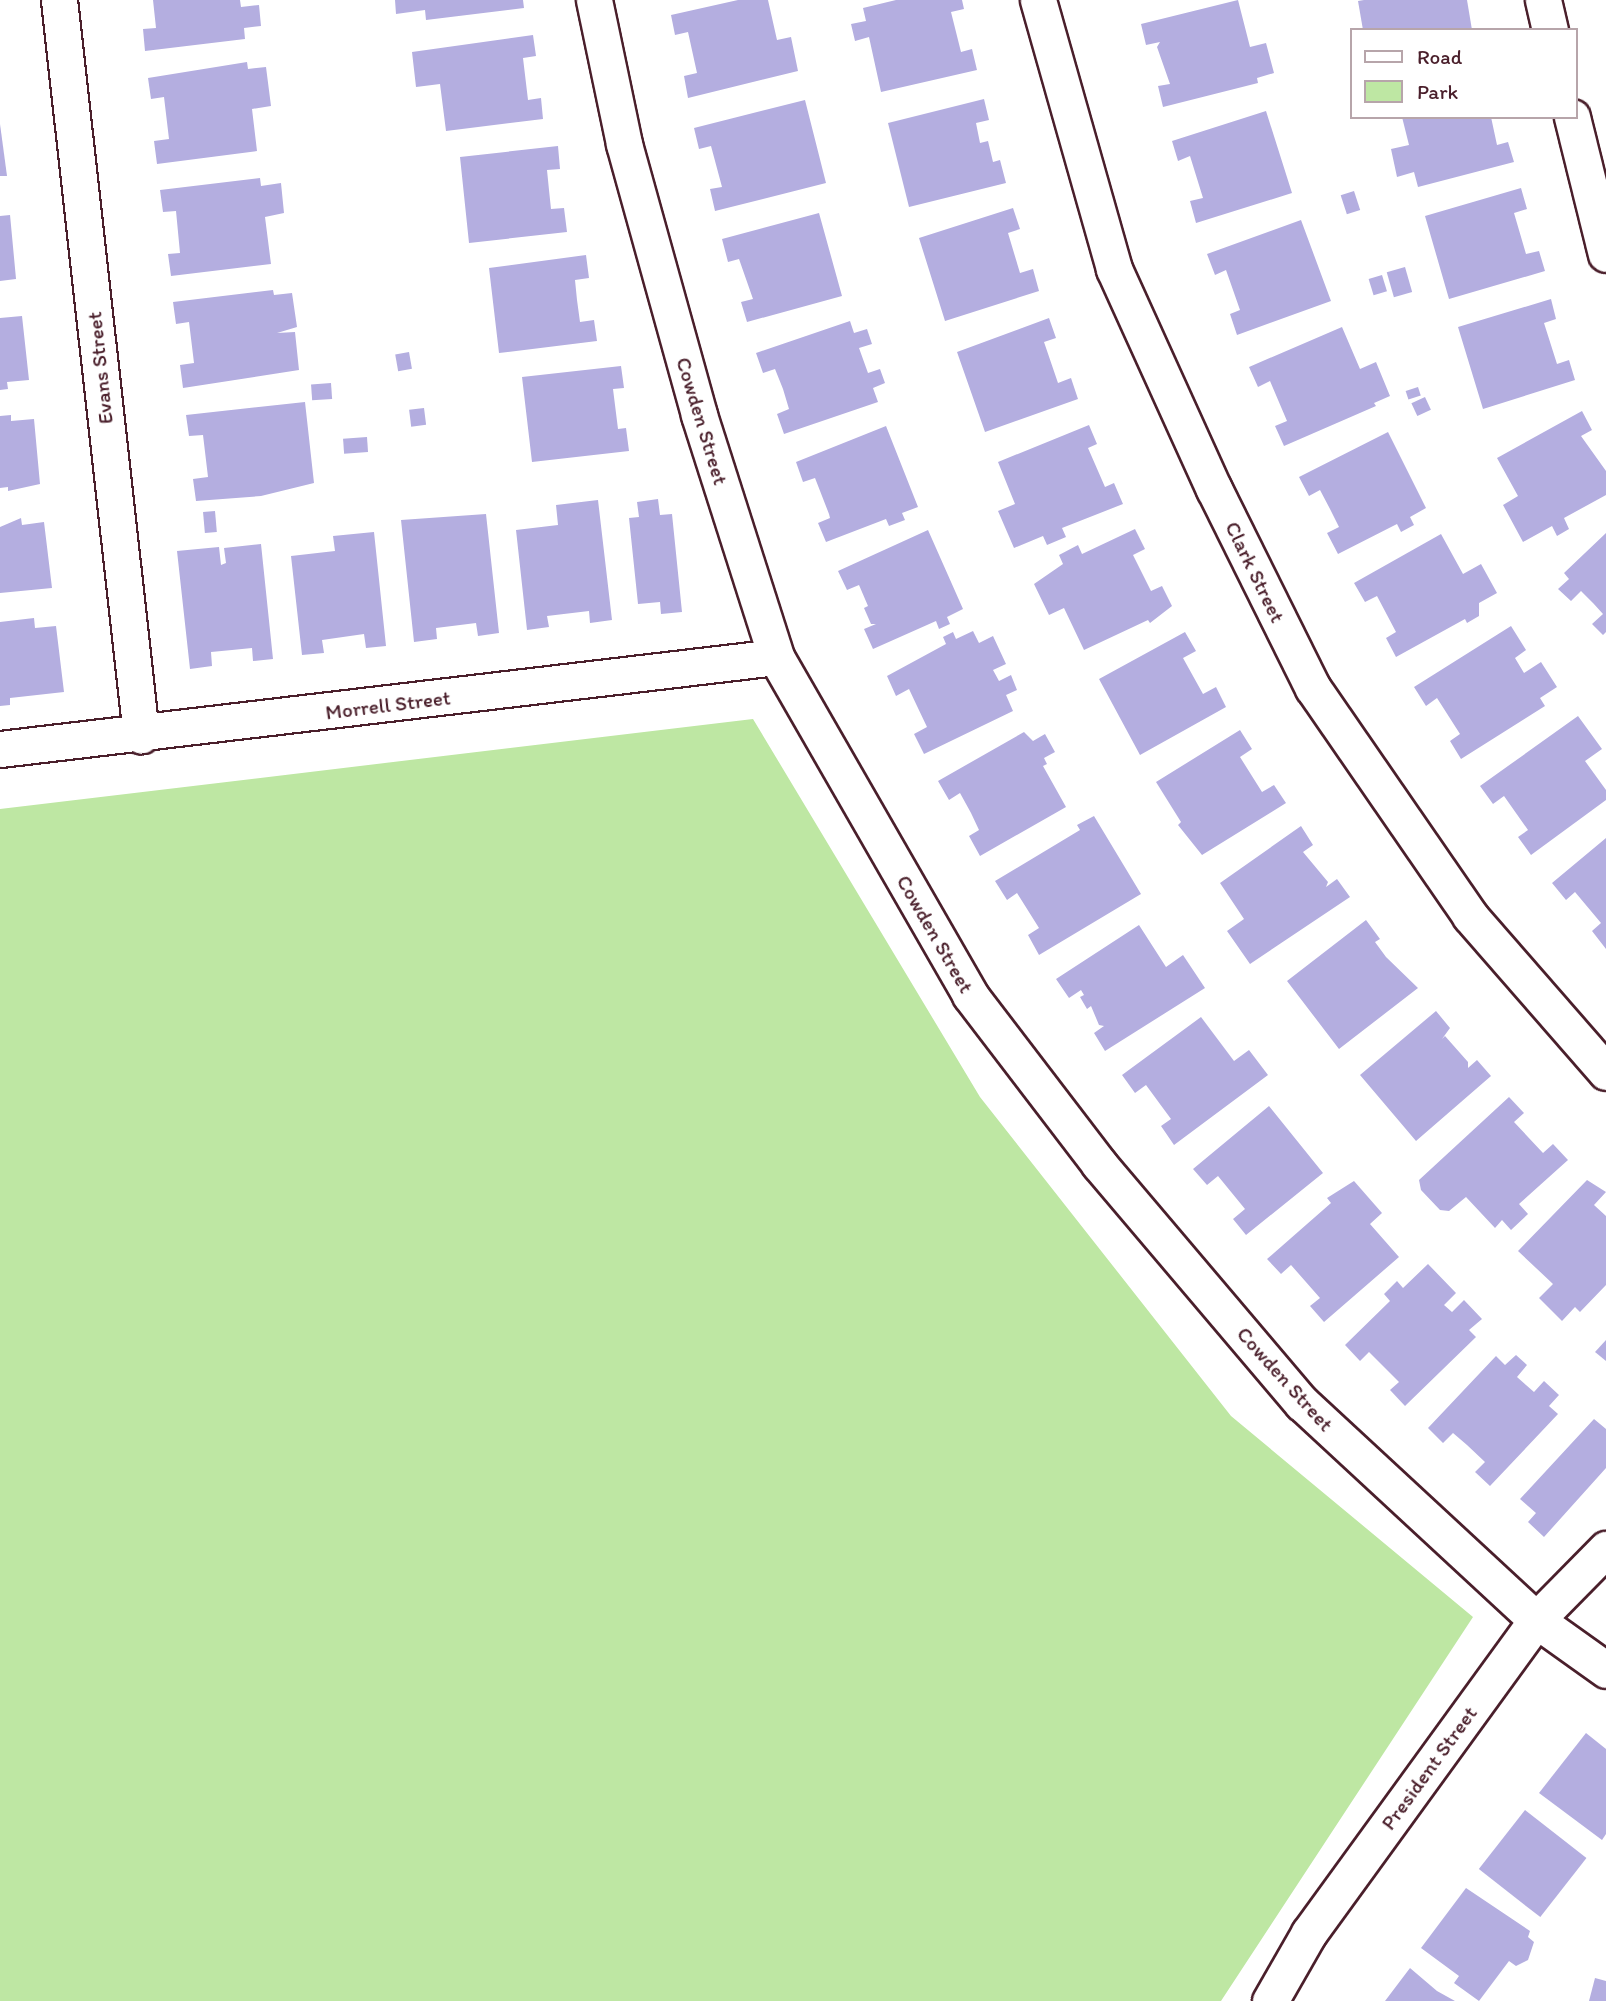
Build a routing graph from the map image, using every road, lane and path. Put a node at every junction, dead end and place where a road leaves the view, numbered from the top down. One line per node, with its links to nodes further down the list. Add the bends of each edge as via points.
1 (60, 0): 9 (street, Evans Street)
2 (594, 0): 8 (street, Cowden Street, via 624,144 699,415)
3 (1038, 0): 11 (street, Clark Street, via 1115,269 1213,489 1313,688 1470,916)
4 (1543, 0): 5 (street)
5 (1550, 28)
6 (1572, 119): 7 (street)
7 (1606, 254)
8 (776, 657): 9 (street, Morrell Street); 13 (street, Cowden Street, via 970,995 1099,1164 1302,1404)
9 (141, 735): 10 (street, Morrell Street)
10 (0, 749)
11 (1606, 1072)
12 (1606, 1549): 13 (street, President Street)
13 (1536, 1620): 14 (street, Cowden Street); 15 (street, President Street, via 1310,1933)
14 (1606, 1670)
15 (1270, 2001)

